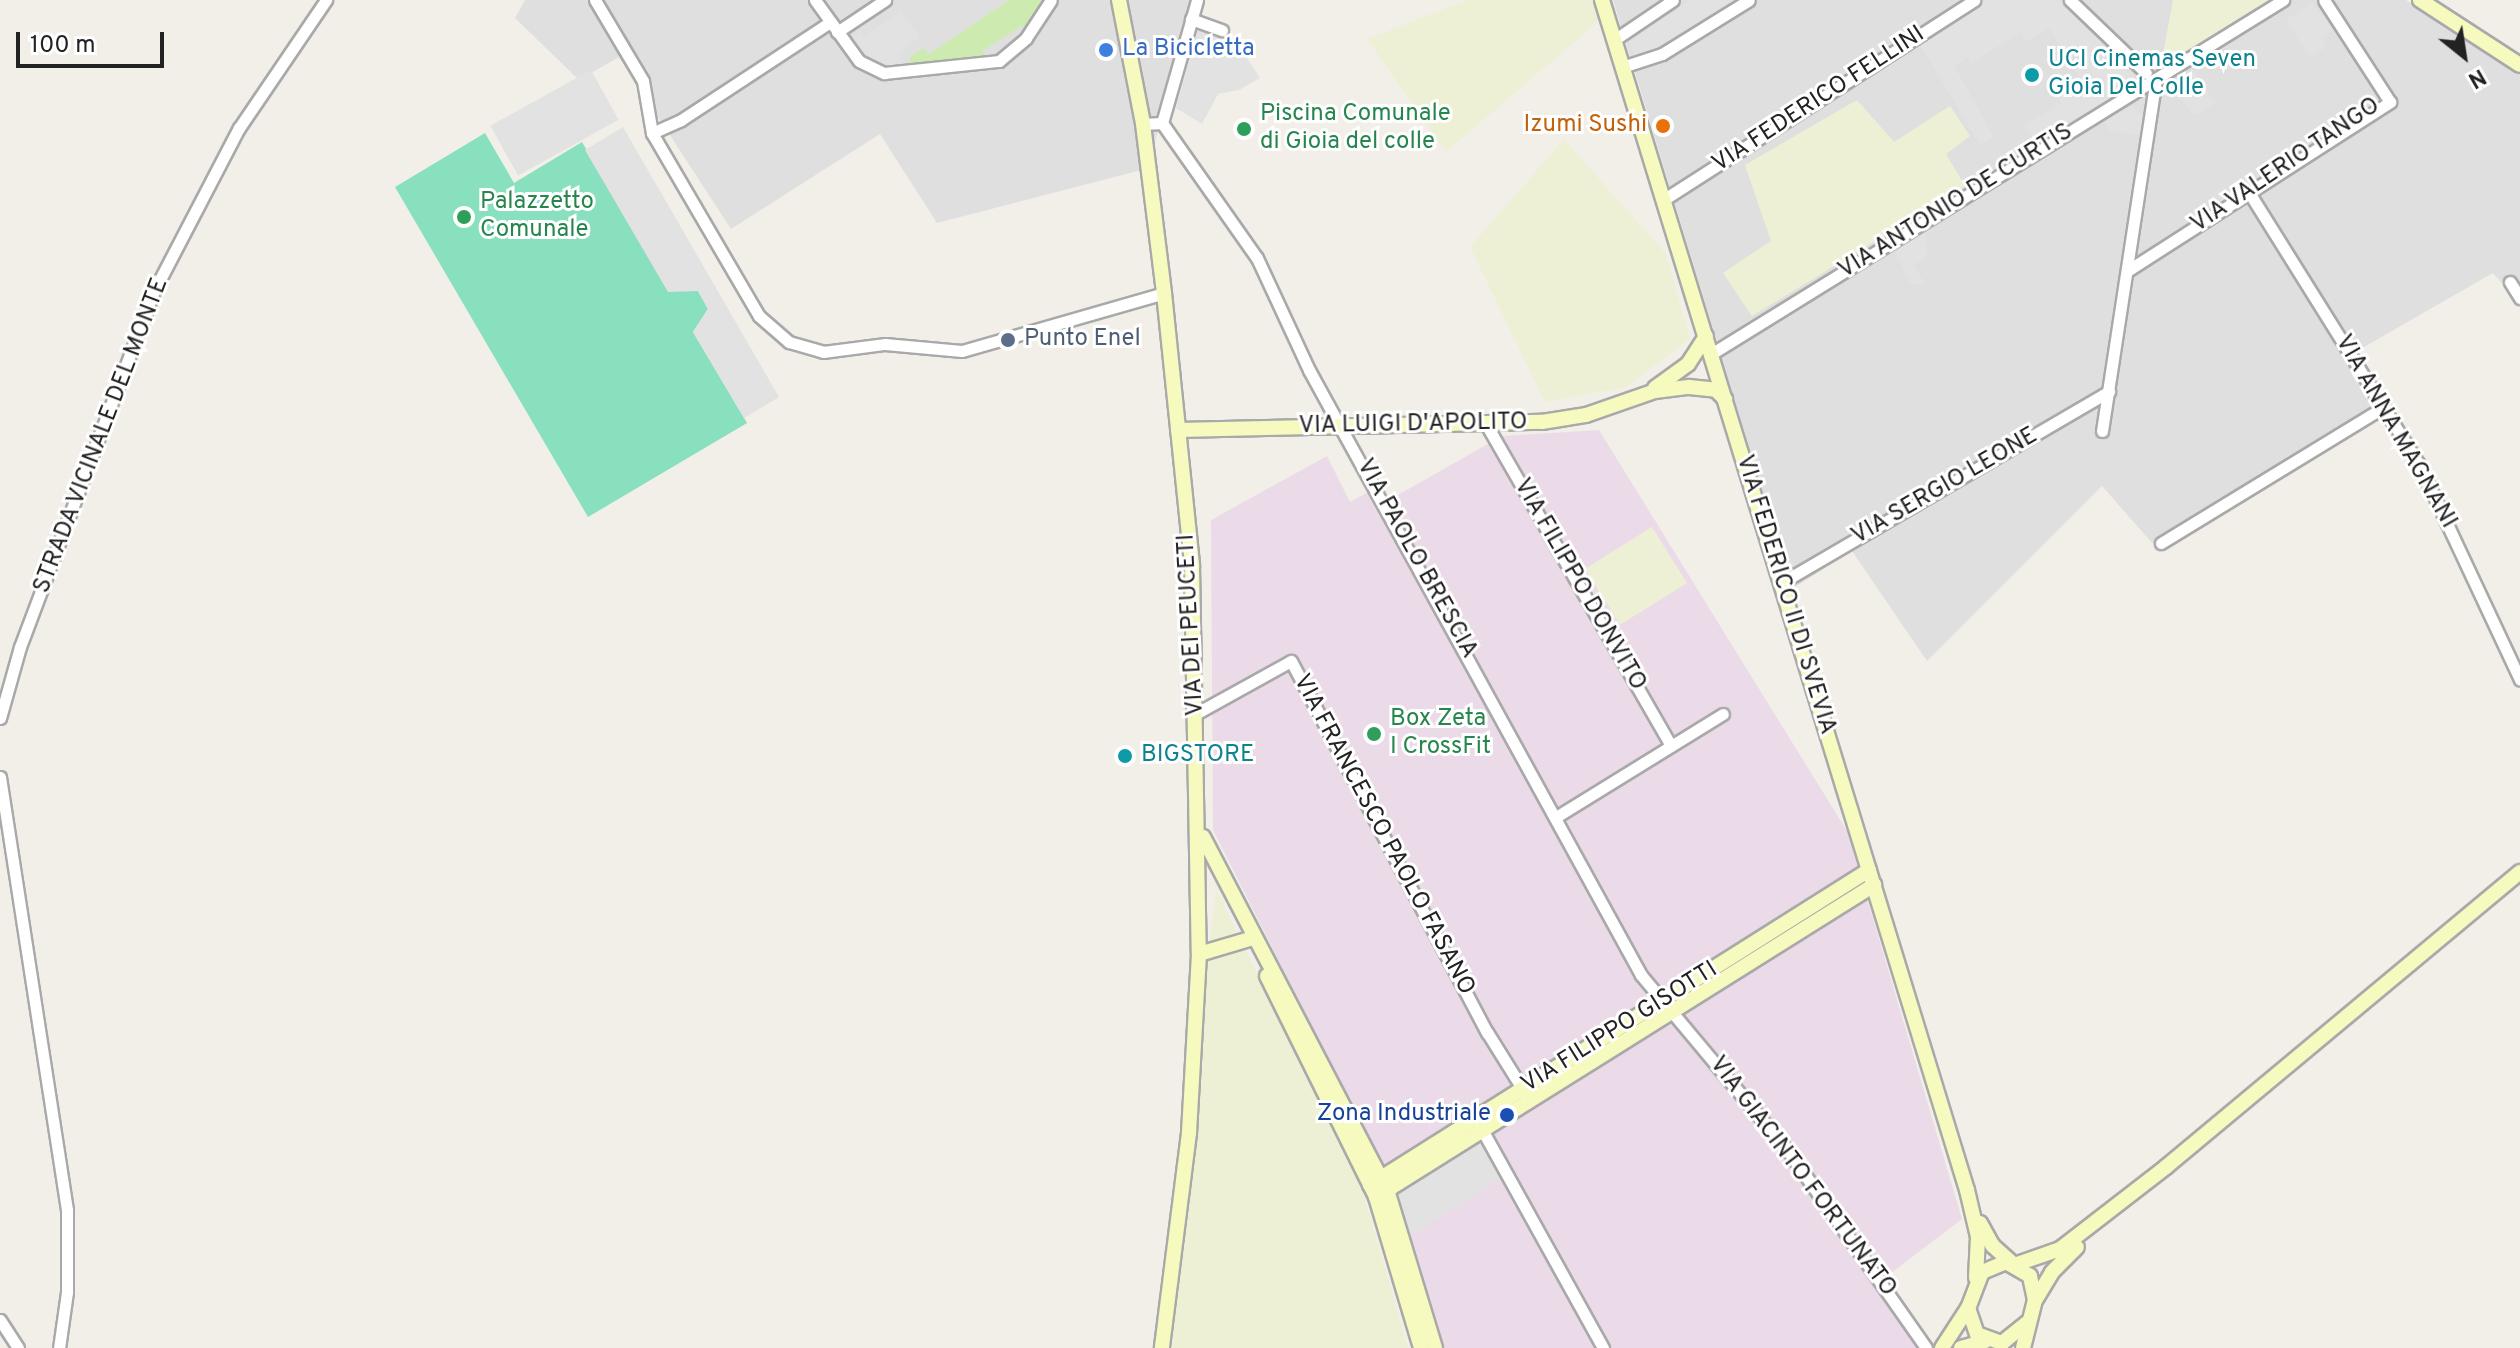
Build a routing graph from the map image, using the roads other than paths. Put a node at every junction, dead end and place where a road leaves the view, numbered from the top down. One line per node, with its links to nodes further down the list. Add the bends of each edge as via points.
1 (326, 0): 47 (street, STRADA VICINALE DEL MONTE, via 239,128 154,291 20,647)
2 (595, 0): 25 (street, via 643,81)
3 (815, 0): 17 (street)
4 (885, 0): 17 (street)
5 (1051, 0): 17 (street, via 1020,45 989,64 884,73 859,61)
6 (1119, 0): 24 (main road, VIA DEI PEUCETI)
7 (1197, 0): 16 (street)
8 (1602, 0): 19 (main road, VIA FEDERICO II DI SVEVIA)
9 (1673, 0): 19 (street)
10 (1749, 0): 21 (street, via 1662,54)
11 (1974, 0): 27 (street, VIA FEDERICO FELLINI)
12 (2070, 0): 22 (street)
13 (2283, 0): 22 (street, VIA ANTONIO DE CURTIS)
14 (2324, 0): 26 (street, VIA VALERIO TANGO, via 2390,102)
15 (2420, 0): 20 (main road)
16 (1191, 19): 18 (street); 23 (street)
17 (834, 27): 25 (street)
18 (1222, 30)
19 (1614, 40): 21 (main road, VIA FEDERICO II DI SVEVIA)
20 (2520, 65)
21 (1622, 67): 27 (main road, VIA FEDERICO II DI SVEVIA)
22 (2151, 76): 28 (street); 33 (street, VIA ANTONIO DE CURTIS)
23 (1162, 123): 24 (street); 39 (street, VIA PAOLO BRESCIA, via 1257,258)
24 (1143, 124): 30 (main road, VIA DEI PEUCETI)
25 (652, 133): 30 (street, via 759,316 778,335 804,348 837,352 885,344 962,351)
26 (2250, 194): 28 (street, VIA VALERIO TANGO); 37 (street, VIA ANNA MAGNANI)
27 (1663, 200): 32 (main road, VIA FEDERICO II DI SVEVIA)
28 (2127, 271): 35 (street)
29 (2510, 282): 31 (street)
30 (1164, 293): 40 (main road, VIA DEI PEUCETI)
31 (2520, 298)
32 (1706, 336): 33 (main road, VIA FEDERICO II DI SVEVIA); 34 (main road)
33 (1713, 360): 34 (main road); 36 (main road, VIA FEDERICO II DI SVEVIA)
34 (1674, 382): 36 (main road, VIA LUIGI D'APOLITO, via 1709,388); 38 (main road, VIA LUIGI D'APOLITO, via 1574,418)
35 (2109, 391): 41 (street); 43 (street, VIA SERGIO LEONE)
36 (1725, 399): 43 (main road, VIA FEDERICO II DI SVEVIA)
37 (2384, 407): 42 (street); 44 (street, VIA ANNA MAGNANI, via 2456,536)
38 (1486, 424): 39 (main road, VIA LUIGI D'APOLITO); 48 (street, VIA FILIPPO DONVITO)
39 (1342, 427): 40 (main road, VIA LUIGI D'APOLITO); 50 (street, VIA PAOLO BRESCIA)
40 (1178, 430): 45 (main road, VIA DEI PEUCETI, via 1192,566)
41 (2102, 431)
42 (2161, 543)
43 (1781, 583): 53 (main road, VIA FEDERICO II DI SVEVIA)
44 (2520, 680)
45 (1197, 713): 51 (main road, VIA DEI PEUCETI); 57 (street, VIA FRANCESCO PAOLO FASANO, via 1291,661)
46 (1723, 714): 48 (street)
47 (0, 718)
48 (1671, 746): 50 (street)
49 (0, 777): 70 (street, via 67,1210 67,1292)
50 (1556, 817): 56 (street, VIA PAOLO BRESCIA)
51 (1201, 833): 54 (main road); 55 (main road, VIA DEI PEUCETI)
52 (2520, 872): 59 (main road)
53 (1872, 878): 56 (main road, VIA FILIPPO GISOTTI); 61 (main road, VIA FEDERICO II DI SVEVIA)
54 (1253, 938): 55 (main road); 60 (main road, via 1257,957)
55 (1199, 954): 71 (main road, VIA DEI PEUCETI, via 1189,1133)
56 (1666, 1007): 57 (main road, VIA FILIPPO GISOTTI); 75 (street, VIA GIACINTO FORTUNATO, via 1789,1152)
57 (1527, 1095): 58 (main road, VIA FILIPPO GISOTTI)
58 (1479, 1124): 60 (main road, VIA FILIPPO GISOTTI); 74 (street)
59 (2166, 1167): 62 (main road, via 2060,1249); 64 (main road, via 2062,1259)
60 (1379, 1187): 72 (main road); 73 (main road)
61 (1967, 1190): 62 (main road, via 1986,1236); 63 (main road, via 1978,1237)
62 (2014, 1263): 63 (main road, via 1993,1265); 64 (main road, via 2030,1276)
63 (1976, 1278): 65 (main road)
64 (2035, 1300): 67 (main road)
65 (1968, 1308): 68 (main road, via 1973,1329); 76 (main road)
66 (0, 1320): 69 (street)
67 (2027, 1323): 68 (main road, via 2017,1336); 78 (main road)
68 (1994, 1344): 77 (main road)
69 (18, 1348)
70 (59, 1348)
71 (1162, 1348)
72 (1421, 1348)
73 (1435, 1348)
74 (1603, 1348)
75 (1926, 1348)
76 (1942, 1348)
77 (1961, 1348)
78 (2023, 1348)

